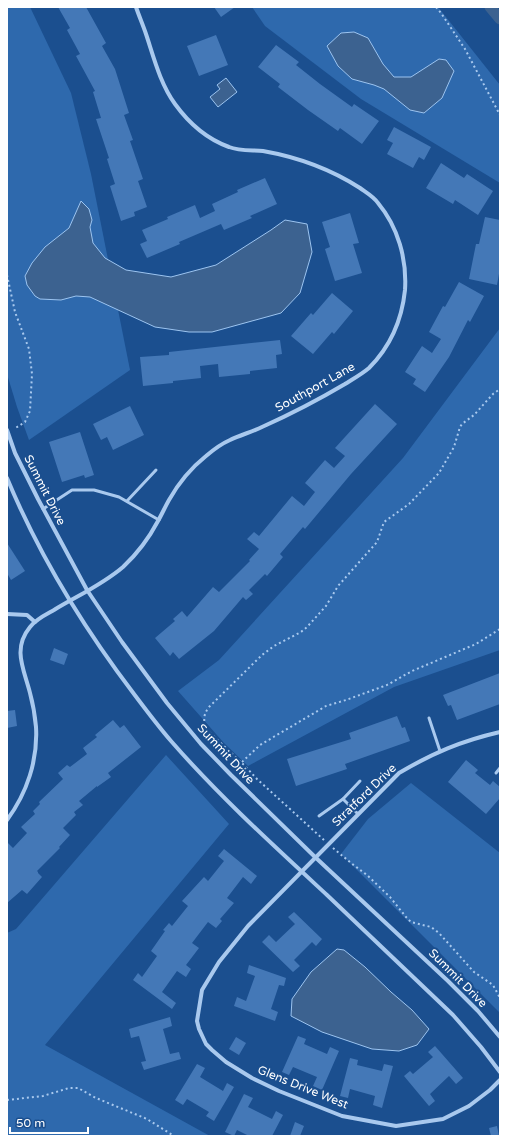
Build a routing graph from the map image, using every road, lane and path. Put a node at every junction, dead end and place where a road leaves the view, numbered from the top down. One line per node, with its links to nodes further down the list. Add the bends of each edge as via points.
1 (136, 7): 11 (street, Southport Lane, via 164,85 184,115 211,138 227,147 263,151 308,163 333,173 373,197 395,231 401,247 405,282 404,299 397,324 380,355 369,368 297,411 231,439 206,455 181,481)
2 (436, 7): 3 (path, via 465,49)
3 (500, 115)
4 (7, 275): 6 (path, via 15,312 29,349 32,374 30,411 27,418 18,427)
5 (500, 389): 20 (path, via 462,424 454,447 439,473 410,504 384,522 377,542 338,586 326,606 301,632 262,655 207,709 204,715 207,730)
6 (7, 431): 10 (street, Summit Drive)
7 (156, 470): 9 (lane)
8 (7, 478): 13 (street)
9 (127, 501): 10 (lane, via 94,490 72,490); 11 (lane)
10 (43, 509): 12 (street, Summit Drive)
11 (159, 520): 12 (street, Southport Lane, via 139,550 124,566)
12 (87, 590): 13 (street, Southport Lane); 29 (street, Summit Drive, via 162,697 200,744)
13 (69, 600): 15 (street, Southport Lane); 30 (street, via 118,673 171,740 206,779)
14 (7, 614): 15 (street, via 27,615)
15 (36, 622): 27 (street, via 26,634 21,649 21,664 35,712 35,749 27,785)
16 (500, 629): 20 (path, via 476,644 412,671 387,685 326,706 260,745)
17 (429, 718): 19 (lane)
18 (500, 732): 19 (street, Stratford Drive)
19 (440, 751): 25 (street, Stratford Drive, via 399,773)
20 (241, 762): 28 (path)
21 (500, 768): 22 (lane)
22 (496, 773)
23 (360, 781): 24 (lane)
24 (343, 800): 25 (lane); 26 (lane)
25 (358, 814): 28 (street, Stratford Drive)
26 (319, 816)
27 (7, 820)
28 (328, 844): 29 (street, Stratford Drive); 31 (path, via 367,875 411,922 431,927 439,932 474,972 493,985)
29 (316, 857): 30 (street, Glens Drive West); 32 (street, Summit Drive, via 448,981)
30 (302, 872): 33 (street, via 453,1015); 34 (street, Glens Drive West, via 248,926 219,962 202,990 197,1021 202,1037 212,1050 252,1078 279,1091 342,1116 396,1126 443,1119 469,1106)
31 (500, 998)
32 (500, 1037)
33 (500, 1072)
34 (500, 1080)
35 (7, 1100): 36 (path, via 43,1096 68,1088 78,1088 147,1120)
36 (174, 1136)

